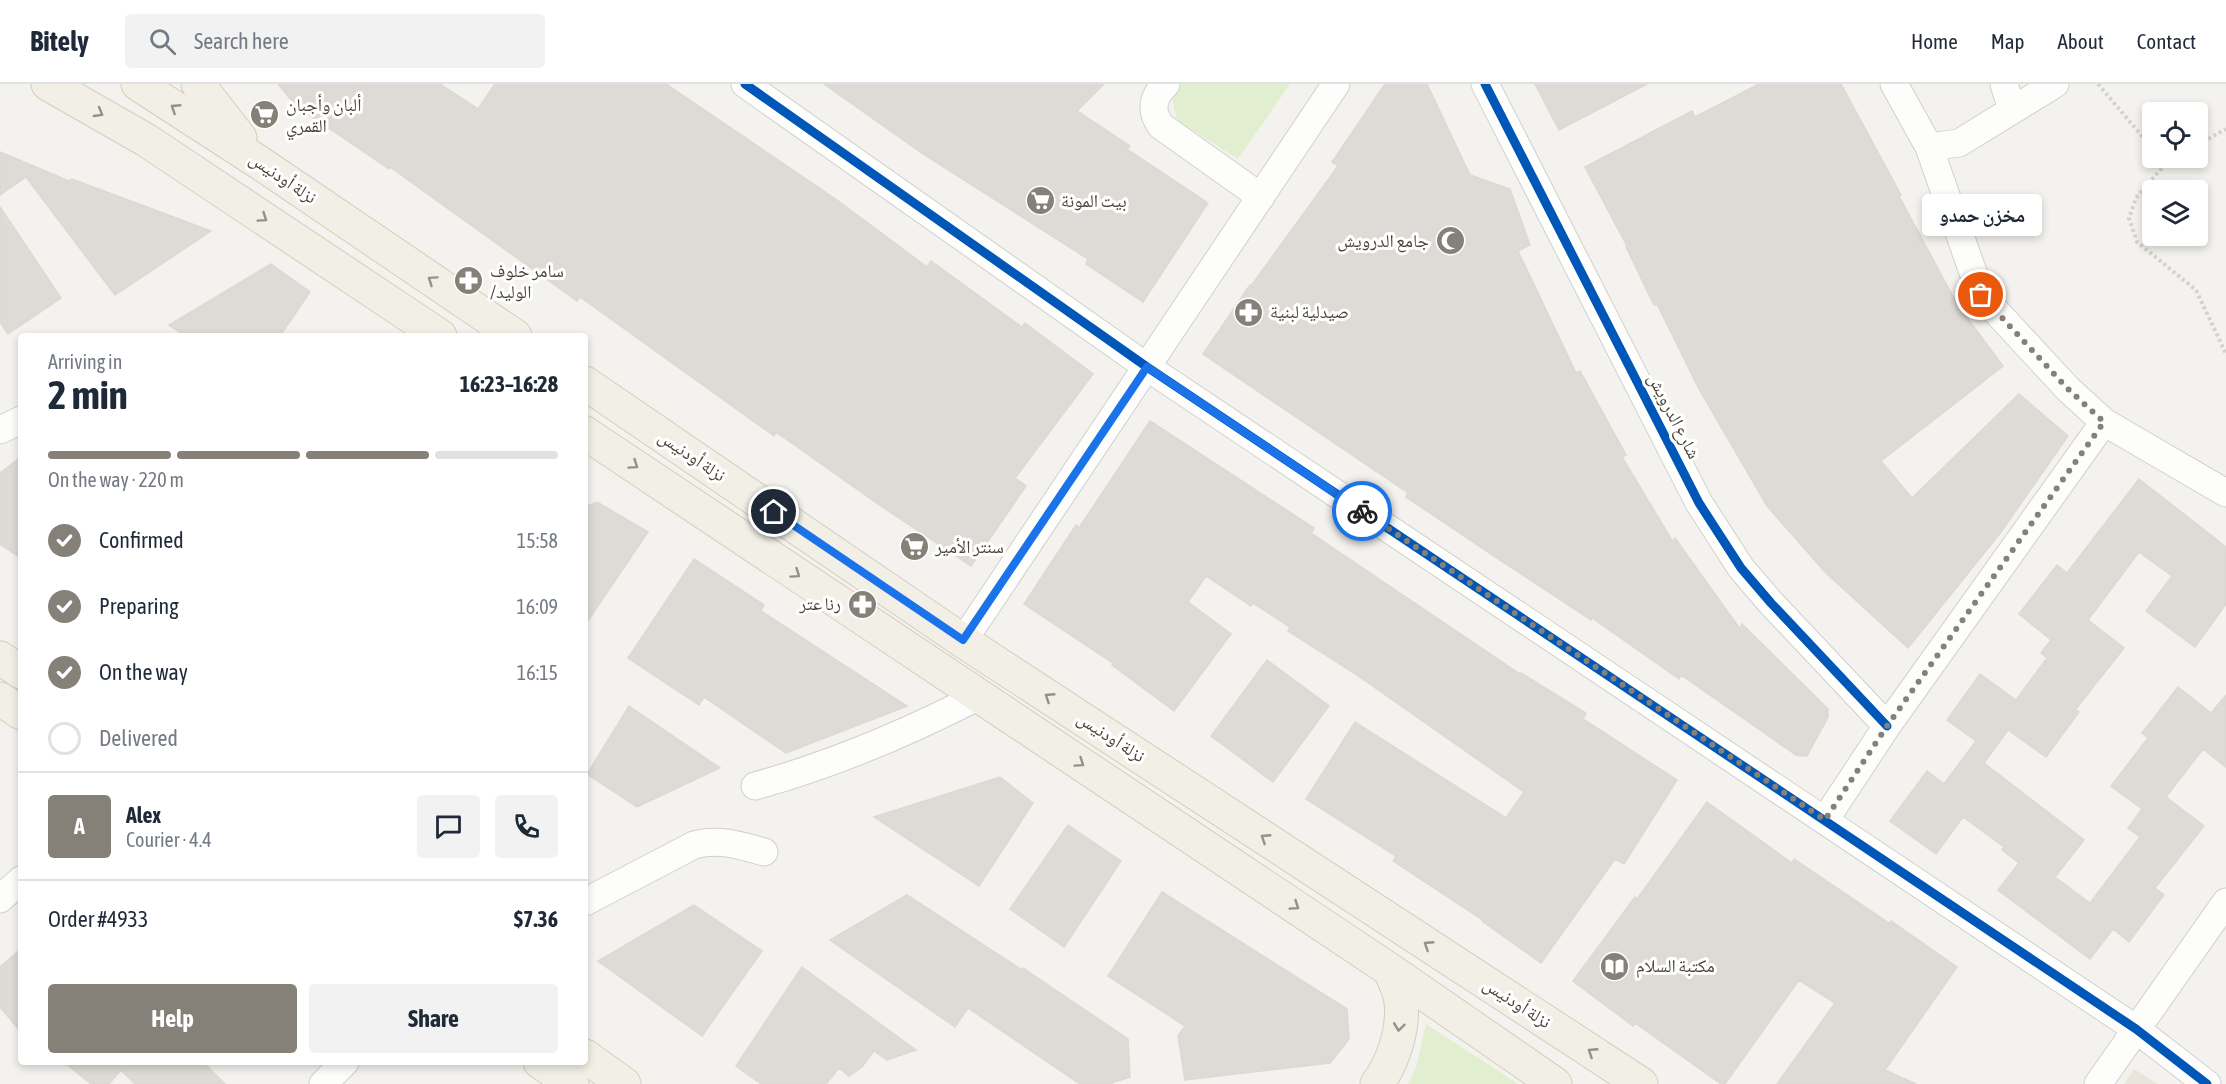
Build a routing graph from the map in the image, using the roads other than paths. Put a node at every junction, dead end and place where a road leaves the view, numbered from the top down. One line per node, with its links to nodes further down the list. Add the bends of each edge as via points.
1 (48, 84): 15 (main road, one-way to 15, via 146,140)
2 (138, 84): 13 (main road, نزلة أودنيس, one-way to 2)
3 (198, 84): 13 (main road)
4 (1166, 84): 14 (street, via 1154,104 1161,126)
5 (1336, 84): 14 (street)
6 (1485, 84): 30 (street, شارع الدرويش, via 1719,536 1771,603)
7 (1894, 84): 12 (street)
8 (2004, 84): 11 (street)
9 (2047, 86): 11 (street)
10 (759, 88): 17 (street)
11 (2012, 110): 12 (street, via 1959,142)
12 (1929, 147): 20 (street, via 1981,295)
13 (260, 163): 16 (main road, نزلة أودنيس, one-way to 13)
14 (1261, 197): 17 (street)
15 (436, 333)
16 (511, 333)
17 (1147, 367): 24 (street); 32 (street)
18 (588, 386): 24 (main road, نزلة أودنيس)
19 (18, 421): 21 (street)
20 (2104, 422): 23 (street); 30 (street)
21 (0, 430)
22 (588, 435): 27 (main road, one-way to 27)
23 (2226, 494)
24 (963, 640): 48 (main road, نزلة أودنيس, one-way to 24)
25 (0, 658): 26 (main road)
26 (18, 670)
27 (979, 696): 31 (street, via 928,722 800,773); 38 (main road, one-way to 38)
28 (0, 699): 29 (main road)
29 (18, 711)
30 (1887, 726): 32 (street)
31 (755, 786)
32 (1825, 820): 39 (street)
33 (764, 852): 36 (street, via 729,842 694,845)
34 (18, 883): 35 (street)
35 (0, 899)
36 (588, 900)
37 (2226, 902): 39 (street)
38 (1390, 970): 46 (main road, one-way to 46, via 1401,1002 1400,1030 1388,1070); 47 (main road)
39 (2136, 1029): 49 (street); 50 (street)
40 (588, 1058): 45 (main road)
41 (342, 1065): 43 (street)
42 (544, 1065): 44 (main road)
43 (323, 1084)
44 (572, 1084)
45 (624, 1084)
46 (1377, 1084)
47 (1555, 1084)
48 (1641, 1084)
49 (2098, 1084)
50 (2207, 1084)

